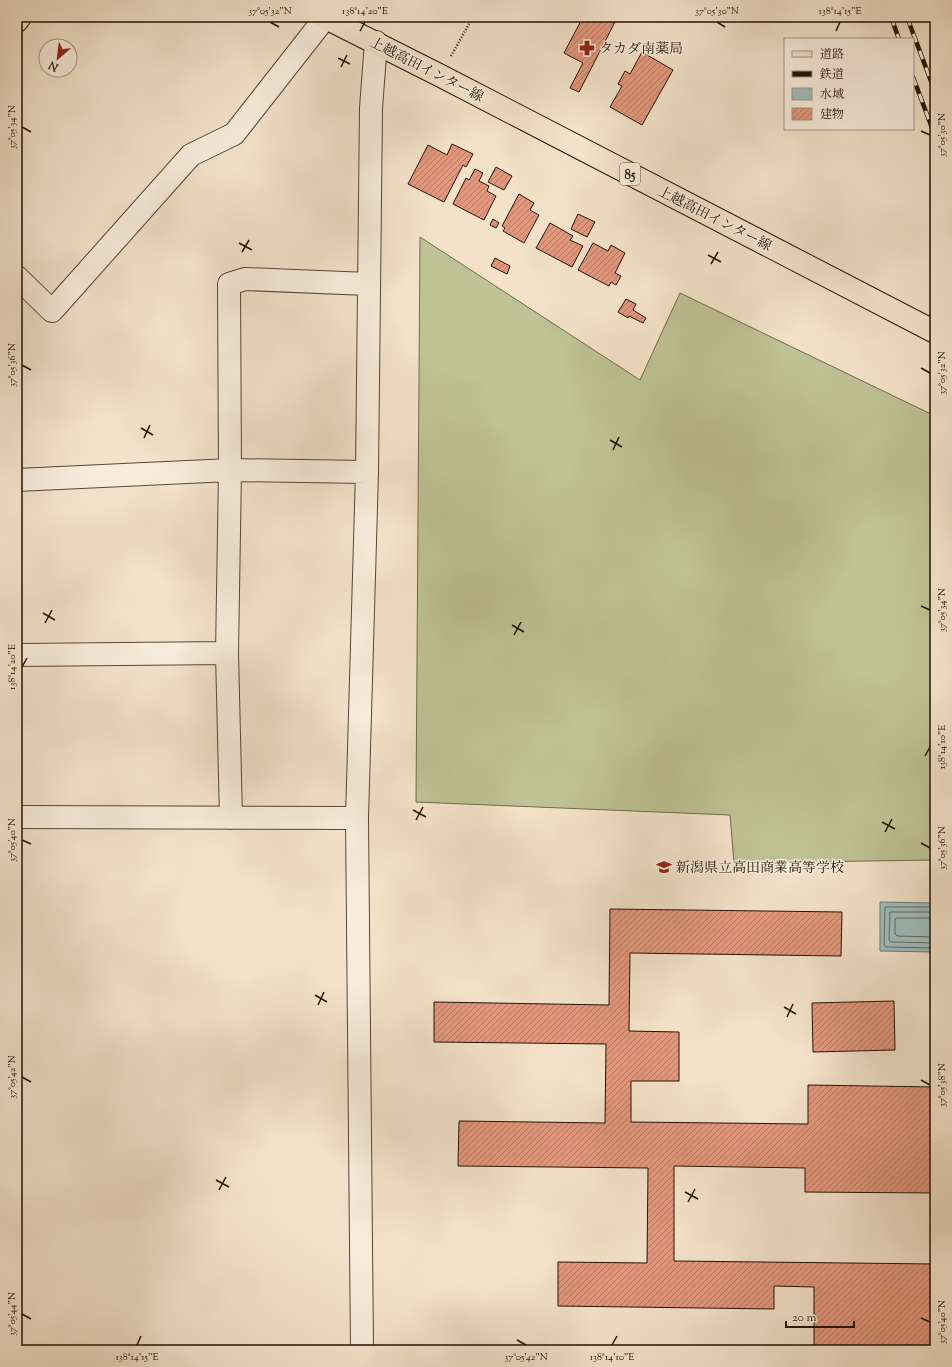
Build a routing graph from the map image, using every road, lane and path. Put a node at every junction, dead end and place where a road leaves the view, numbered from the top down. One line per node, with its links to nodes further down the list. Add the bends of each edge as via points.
1 (20, 17): 4 (street)
2 (473, 17): 6 (path)
3 (325, 18): 5 (main road, 上越高田インター線 / 85); 7 (street, via 234,134 191,155 52,311)
4 (17, 20)
5 (376, 42): 6 (main road, 上越高田インター線 / 85); 8 (street, via 371,108)
6 (441, 76): 9 (main road, 上越高田インター線 / 85)
7 (17, 277)
8 (368, 284): 10 (street, via 245,279 229,284); 11 (street)
9 (935, 332)
10 (230, 470): 11 (street); 12 (street); 13 (street)
11 (367, 472): 17 (street)
12 (17, 480)
13 (228, 653): 14 (street); 16 (street)
14 (17, 655)
15 (17, 817): 16 (street)
16 (231, 818): 17 (street)
17 (357, 818): 18 (street)
18 (362, 1350)

